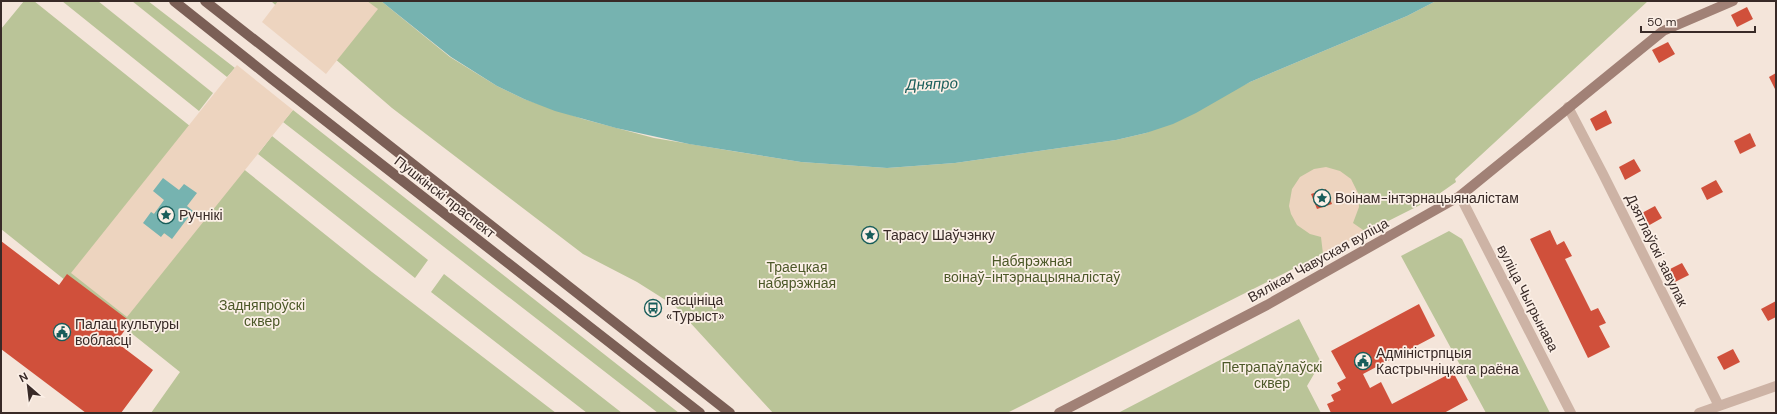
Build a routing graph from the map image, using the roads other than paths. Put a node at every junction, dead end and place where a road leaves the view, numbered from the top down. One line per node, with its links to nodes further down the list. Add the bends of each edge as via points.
1 (174, 1): 8 (main road, Пушкінскі праспект)
2 (205, 1): 9 (main road, Пушкінскі праспект)
3 (1733, 1): 4 (main road, Вялікая Чавуская вуліца, via 1663,31)
4 (1568, 108): 5 (main road, Вялікая Чавуская вуліца); 7 (street, Дзятлаўскі завулак, via 1604,174)
5 (1460, 196): 10 (main road, Вялікая Чавуская вуліца, via 1267,305); 11 (street, вуліца Чыгрынава)
6 (1776, 386): 7 (street)
7 (1719, 406): 12 (street)
8 (700, 413)
9 (730, 413)
10 (1059, 413)
11 (1571, 413)
12 (1699, 413)

